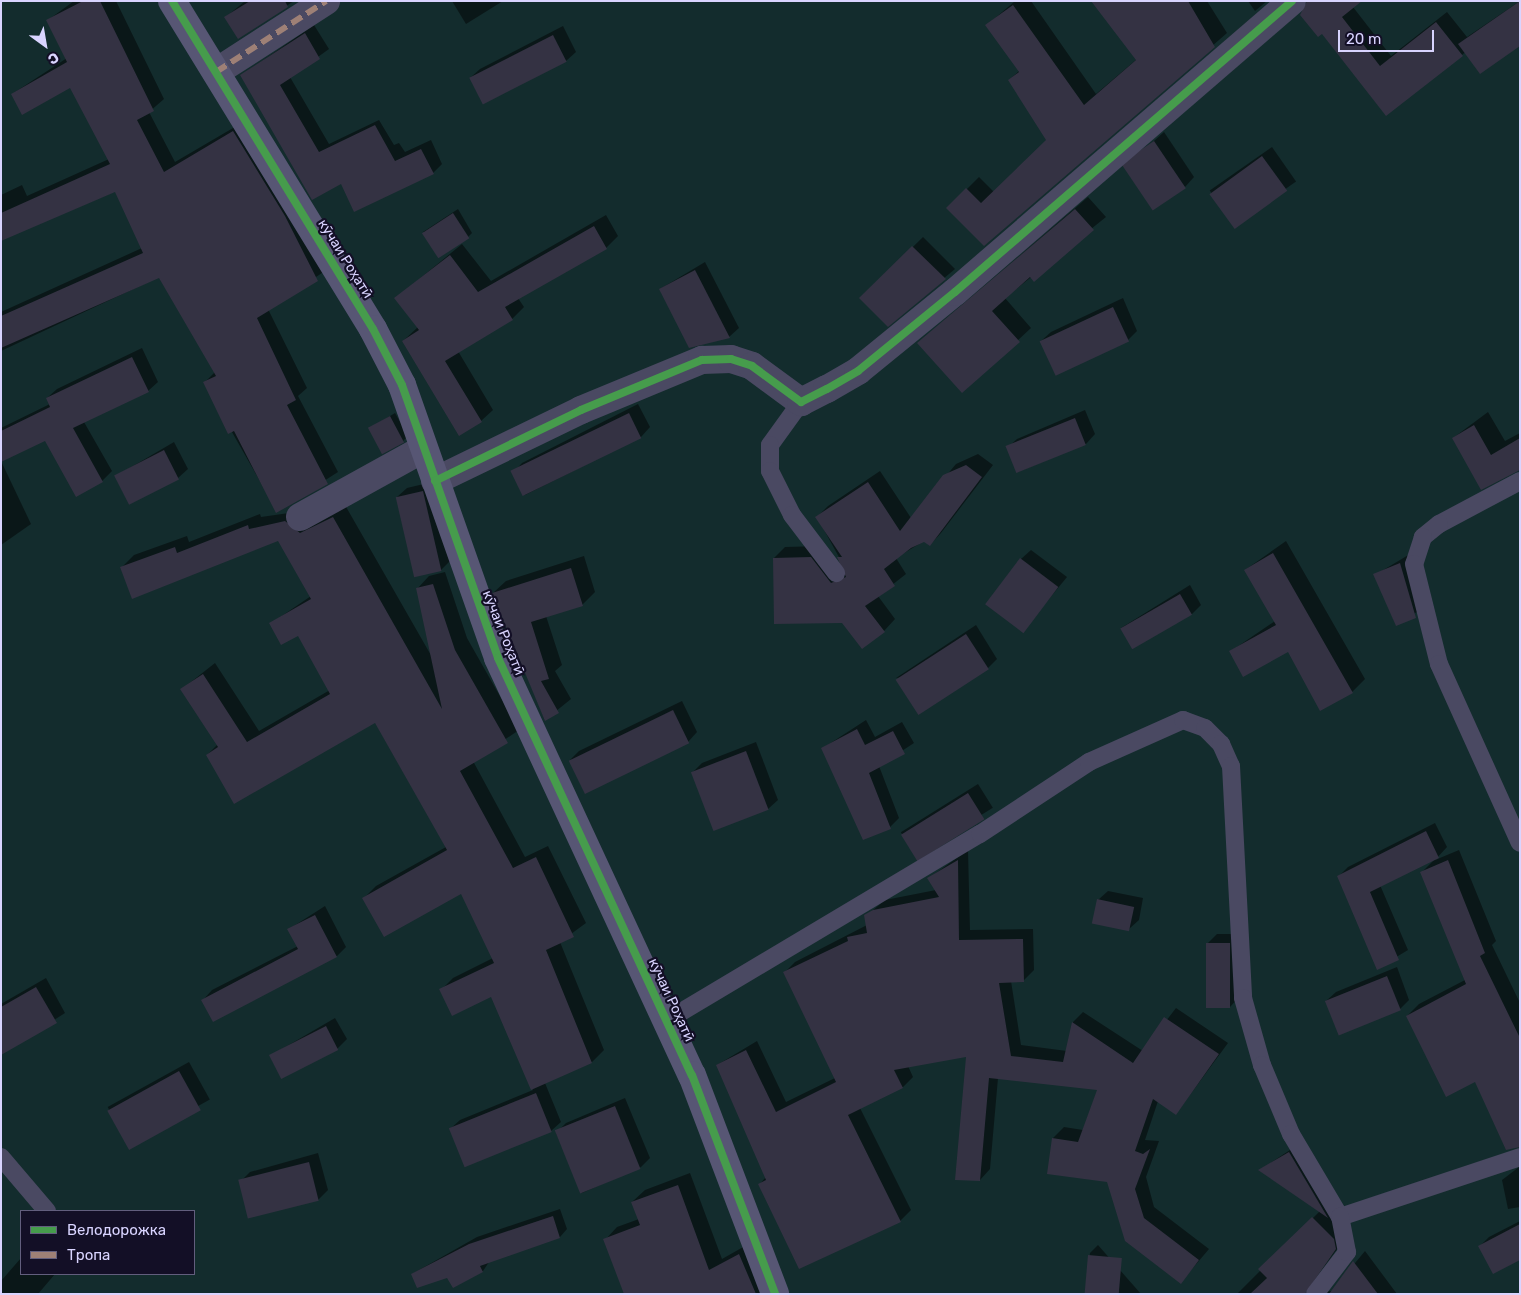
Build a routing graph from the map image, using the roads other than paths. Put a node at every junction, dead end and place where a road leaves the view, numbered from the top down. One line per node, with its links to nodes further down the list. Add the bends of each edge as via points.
1 (172, 1): 4 (street, кӯчаи Роҳатӣ)
2 (326, 1): 4 (street)
3 (1292, 1): 5 (street, via 873,359)
4 (216, 72): 6 (street, кӯчаи Роҳатӣ, via 373,329 402,384)
5 (801, 402): 7 (street, via 752,366 731,359 702,360 581,410); 10 (lane, via 770,445 770,471 792,515)
6 (423, 449): 7 (street, кӯчаи Роҳатӣ); 9 (street)
7 (435, 481): 12 (street, кӯчаи Роҳатӣ, via 498,658)
8 (1520, 481): 11 (lane, via 1439,524 1423,538 1414,564 1419,598 1440,664)
9 (300, 517)
10 (836, 573)
11 (1520, 843)
12 (666, 1021): 16 (lane, via 972,839 1088,762 1183,720 1205,728 1221,744 1231,766 1243,998 1262,1064 1291,1134); 17 (street, кӯчаи Роҳатӣ, via 692,1075)
13 (1520, 1157): 16 (lane)
14 (1, 1158): 15 (lane)
15 (46, 1210)
16 (1340, 1217): 18 (lane, via 1347,1252)
17 (776, 1294)
18 (1315, 1294)

